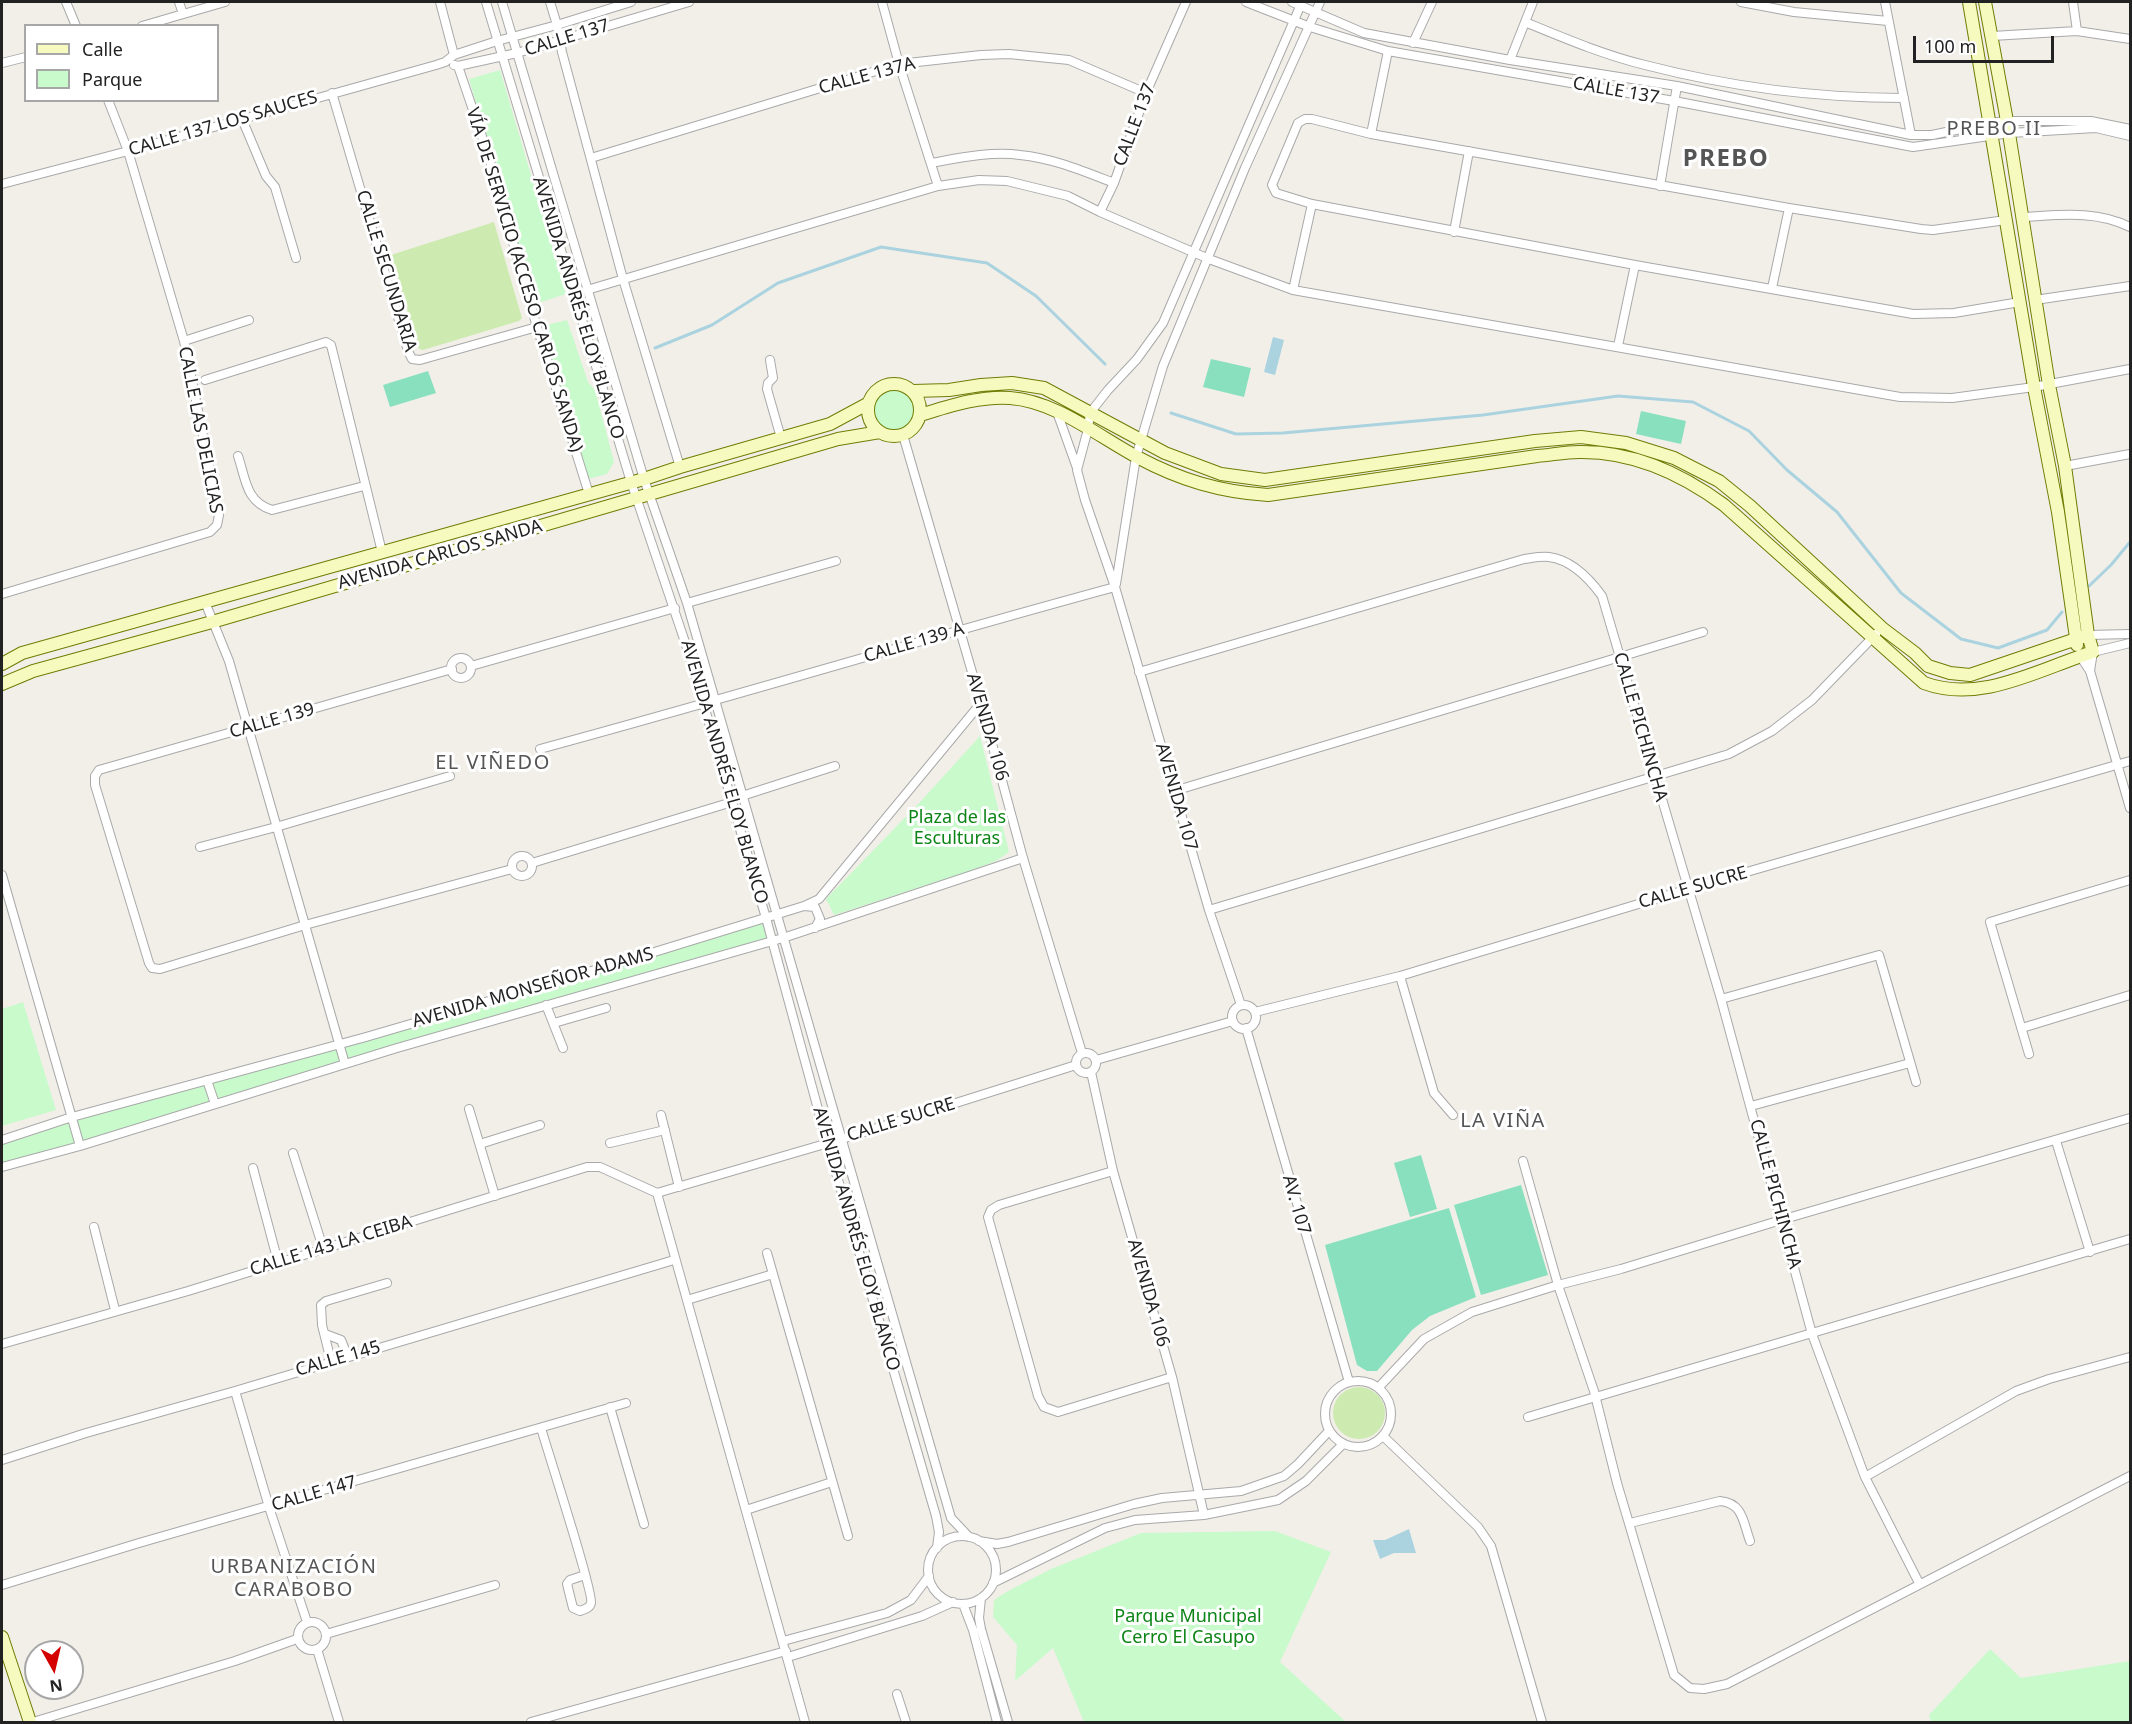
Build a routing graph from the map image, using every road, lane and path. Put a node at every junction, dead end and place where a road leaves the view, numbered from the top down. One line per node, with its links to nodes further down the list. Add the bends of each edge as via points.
1 (66, 2): 27 (street)
2 (179, 2): 23 (street)
3 (225, 2): 23 (street)
4 (440, 2): 40 (street)
5 (486, 2): 36 (street, AVENIDA ANDRÉS ELOY BLANCO)
6 (502, 2): 32 (street, AVENIDA ANDRÉS ELOY BLANCO)
7 (550, 2): 29 (street)
8 (631, 2): 29 (street)
9 (689, 2): 34 (street, CALLE 137)
10 (882, 2): 46 (street)
11 (1186, 2): 50 (street, CALLE 137)
12 (1246, 2): 24 (street, CALLE 137)
13 (1320, 2): 22 (street)
14 (1432, 2): 37 (street)
15 (1533, 2): 26 (street)
16 (1740, 2): 25 (street, via 1794,12)
17 (1885, 2): 25 (street)
18 (1969, 2): 55 (street)
19 (1985, 2): 33 (street)
20 (2073, 2): 31 (street)
21 (1298, 3): 22 (street); 24 (street)
22 (1316, 11): 30 (street); 37 (street, via 1364,33)
23 (183, 14): 28 (street)
24 (1294, 21): 30 (street, CALLE 137); 77 (street)
25 (1888, 21): 51 (street)
26 (1525, 22): 43 (street); 51 (street, via 1644,65 1716,81 1795,93)
27 (75, 24)
28 (149, 24)
29 (557, 25): 32 (street); 34 (street)
30 (1310, 27): 38 (street, CALLE 137); 79 (street, via 1245,168)
31 (2077, 32): 33 (street); 35 (street)
32 (513, 36): 36 (street); 39 (street, AVENIDA ANDRÉS ELOY BLANCO)
33 (1992, 36): 56 (street)
34 (560, 39): 39 (street, CALLE 137); 64 (street)
35 (2130, 39)
36 (497, 41): 40 (street); 41 (street, AVENIDA ANDRÉS ELOY BLANCO)
37 (1413, 43): 43 (street)
38 (1388, 51): 52 (street, CALLE 137); 58 (street)
39 (517, 53): 41 (street, CALLE 137); 84 (street, AVENIDA ANDRÉS ELOY BLANCO)
40 (454, 56): 44 (street)
41 (502, 56): 47 (street, CALLE 137); 114 (street, AVENIDA ANDRÉS ELOY BLANCO)
42 (24, 58): 45 (street)
43 (1510, 60): 48 (street)
44 (445, 62): 47 (street, CALLE 137); 49 (street, CALLE 137 LOS SAUCES)
45 (2, 63)
46 (899, 64): 50 (street, CALLE 137A, via 1009,54 1069,60); 64 (street, CALLE 137A); 65 (street)
47 (458, 66): 89 (street, VÍA DE SERVICIO (ACCESO CARLOS SANDA), via 488,154)
48 (1677, 86): 52 (street); 59 (street)
49 (332, 93): 54 (street, CALLE 137 LOS SAUCES); 89 (street, CALLE SECUNDARIA, via 412,359)
50 (1146, 93): 66 (street, CALLE 137)
51 (1904, 98): 59 (street)
52 (1674, 101): 60 (street, CALLE 137, via 1913,147); 69 (street)
53 (109, 102): 62 (street, CALLE LAS DELICIAS)
54 (242, 119): 62 (street, CALLE 137 LOS SAUCES); 78 (street, via 266,176 275,187)
55 (1989, 123): 56 (street); 59 (street, via 1932,135); 60 (street)
56 (2008, 127): 57 (street, via 2091,121); 60 (street, CALLE 137); 61 (street, via 2097,129); 73 (street)
57 (2130, 129)
58 (1371, 134): 63 (street); 70 (street, via 1312,119 1298,123 1272,185 1276,193)
59 (1911, 135)
60 (1991, 136): 74 (street)
61 (2130, 136)
62 (128, 151): 67 (street, CALLE 137 LOS SAUCES); 90 (street, CALLE LAS DELICIAS)
63 (1469, 151): 69 (street); 76 (street)
64 (591, 158): 81 (street)
65 (931, 163): 66 (street, via 1018,154 1052,161); 68 (street)
66 (1114, 183): 72 (street, CALLE 137)
67 (2, 184)
68 (938, 186): 72 (street, via 1006,181 1068,196); 81 (street)
69 (1660, 186): 71 (street)
70 (1312, 204): 76 (street); 85 (street)
71 (1789, 208): 74 (street, via 1921,230); 83 (street)
72 (1100, 212): 77 (street)
73 (2023, 217): 75 (street, via 2101,216); 86 (street)
74 (2006, 220): 87 (street)
75 (2130, 227)
76 (1454, 232): 80 (street)
77 (1194, 252): 79 (street); 100 (street, via 1164,323)
78 (296, 258)
79 (1209, 259): 85 (street); 106 (street, via 1163,366)
80 (1635, 265): 83 (street); 91 (street)
81 (623, 279): 84 (street); 111 (street)
82 (2130, 286): 86 (street)
83 (1772, 288): 87 (street, via 1913,314 1954,313)
84 (587, 290): 114 (street, AVENIDA ANDRÉS ELOY BLANCO)
85 (1293, 290): 91 (street)
86 (2035, 300): 95 (street)
87 (2020, 302): 96 (street)
88 (249, 320): 90 (street)
89 (537, 327): 117 (street, VÍA DE SERVICIO (ACCESO CARLOS SANDA))
90 (184, 341): 124 (street, CALLE LAS DELICIAS, via 219,515 217,525 210,532)
91 (1618, 346): 96 (street, via 1900,397 1952,398)
92 (770, 360): 105 (street, via 773,378 766,385)
93 (2130, 369): 95 (street)
94 (205, 380): 115 (street, via 326,342 331,345)
95 (2049, 385): 96 (street); 110 (street)
96 (2034, 387): 134 (street, via 2058,512)
97 (913, 391): 98 (street, via 890,384 875,392); 100 (street, via 1012,383 1044,388); 101 (street, via 919,399)
98 (869, 403): 103 (street, via 871,422); 105 (street, AVENIDA CARLOS SANDA, via 830,424)
99 (1058, 412): 101 (street, via 1011,398 987,398); 102 (street); 112 (street, AVENIDA 107)
100 (1090, 413): 102 (street); 106 (street)
101 (920, 416): 104 (street, via 914,428)
102 (1088, 429): 109 (street); 112 (street)
103 (880, 432): 104 (street); 118 (street, AVENIDA CARLOS SANDA, via 848,436)
104 (903, 435): 129 (street, AVENIDA 106)
105 (781, 438): 111 (street, AVENIDA CARLOS SANDA)
106 (1142, 440): 109 (street); 113 (street, via 1221,474 1265,480)
107 (2130, 454): 110 (street)
108 (238, 456): 115 (street, via 253,500 272,510)
109 (1136, 457): 116 (street, via 1223,491 1268,495); 123 (street)
110 (2065, 466): 133 (street)
111 (680, 467): 114 (street, AVENIDA CARLOS SANDA)
112 (1077, 470): 123 (street, AVENIDA 107)
113 (1306, 475): 116 (street); 119 (street, via 1535,441 1596,437 1674,458 1708,475)
114 (637, 481): 117 (street, AVENIDA CARLOS SANDA); 118 (street, AVENIDA ANDRÉS ELOY BLANCO)
115 (364, 486): 121 (street)
116 (1309, 490): 120 (street, via 1538,456 1600,453 1657,466 1704,490)
117 (589, 494): 121 (street, AVENIDA CARLOS SANDA)
118 (642, 495): 126 (street, AVENIDA ANDRÉS ELOY BLANCO); 127 (street, AVENIDA ANDRÉS ELOY BLANCO); 128 (street, AVENIDA CARLOS SANDA)
119 (1750, 506): 120 (street); 131 (street)
120 (1739, 518): 131 (street)
121 (382, 552): 125 (street, AVENIDA CARLOS SANDA)
122 (836, 561): 126 (street)
123 (1115, 587): 129 (street, CALLE 139 A); 141 (street, AVENIDA 107)
124 (2, 594)
125 (204, 602): 128 (street); 139 (street, AVENIDA CARLOS SANDA, via 22,653)
126 (687, 603): 143 (street, AVENIDA ANDRÉS ELOY BLANCO)
127 (675, 608): 145 (street, AVENIDA ANDRÉS ELOY BLANCO); 146 (street, CALLE 139, via 471,666 458,658 452,669)
128 (212, 622): 142 (street, AVENIDA CARLOS SANDA, via 33,670); 146 (street, via 229,662)
129 (959, 630): 143 (street, CALLE 139 A); 144 (street, AVENIDA 106)
130 (1703, 632): 138 (street)
131 (1878, 632): 134 (street, via 1915,653 1928,666 1959,675 1991,669); 137 (street, via 1924,683 1958,691 1995,686); 152 (street, via 1812,700 1772,730 1729,754)
132 (2130, 634): 133 (street)
133 (2088, 635): 134 (street); 136 (street)
134 (2075, 639): 137 (street)
135 (2130, 643): 136 (street)
136 (2093, 652): 137 (street); 140 (street)
137 (2080, 656): 140 (street)
138 (1620, 658): 141 (street, CALLE PICHINCHA, via 1602,596 1573,565 1550,557 1524,559); 152 (street, CALLE PICHINCHA); 153 (street)
139 (2, 664)
140 (2090, 670): 149 (street)
141 (1139, 672): 153 (street, AVENIDA 107)
142 (2, 684)
143 (714, 702): 145 (street, CALLE 139 A); 154 (street, AVENIDA ANDRÉS ELOY BLANCO)
144 (981, 704): 159 (street, AVENIDA 106); 165 (street, AVENIDA MONSEÑOR ADAMS, via 819,899)
145 (704, 705): 147 (street, CALLE 139 A); 155 (street, AVENIDA ANDRÉS ELOY BLANCO)
146 (247, 729): 157 (street); 169 (street, CALLE 139, via 99,770 95,784 152,968 160,969)
147 (540, 749)
148 (2130, 761): 149 (street, CALLE SUCRE)
149 (2118, 765): 156 (street); 164 (street, CALLE SUCRE)
150 (835, 766): 154 (street)
151 (450, 776): 157 (street)
152 (1655, 776): 164 (street, CALLE PICHINCHA); 166 (street)
153 (1174, 791): 166 (street, AVENIDA 107)
154 (742, 796): 167 (street, AVENIDA ANDRÉS ELOY BLANCO)
155 (732, 802): 160 (street); 168 (street, AVENIDA ANDRÉS ELOY BLANCO)
156 (2130, 808)
157 (276, 827): 158 (street); 169 (street)
158 (200, 847)
159 (1023, 858): 170 (street, AVENIDA MONSEÑOR ADAMS); 186 (street, AVENIDA 106)
160 (532, 863): 161 (street, via 531,870 523,876); 161 (street, via 519,856 512,862)
161 (512, 869): 169 (street)
162 (2, 875): 200 (street)
163 (2130, 880): 183 (street, via 1990,922)
164 (1688, 889): 173 (street, CALLE SUCRE); 175 (street, CALLE PICHINCHA)
165 (804, 906): 167 (street, AVENIDA MONSEÑOR ADAMS); 170 (street, via 818,912 820,919)
166 (1209, 910): 177 (street, AVENIDA 107)
167 (776, 914): 168 (street, AVENIDA MONSEÑOR ADAMS); 171 (street, AVENIDA ANDRÉS ELOY BLANCO)
168 (766, 918): 172 (street, AVENIDA ANDRÉS ELOY BLANCO); 184 (street, AVENIDA MONSEÑOR ADAMS)
169 (305, 925): 184 (street)
170 (815, 928): 171 (street, AVENIDA MONSEÑOR ADAMS)
171 (783, 938): 172 (street, AVENIDA MONSEÑOR ADAMS); 204 (street, AVENIDA ANDRÉS ELOY BLANCO)
172 (772, 941): 176 (street, AVENIDA MONSEÑOR ADAMS); 207 (street, AVENIDA ANDRÉS ELOY BLANCO)
173 (1400, 976): 179 (street, CALLE SUCRE); 199 (street, via 1434,1093)
174 (2130, 995): 183 (street)
175 (1721, 999): 189 (street, via 1880,956); 196 (street, CALLE PICHINCHA)
176 (546, 1005): 181 (street); 190 (street, AVENIDA MONSEÑOR ADAMS)
177 (1241, 1005): 179 (street); 180 (street, via 1233,1013)
178 (606, 1008): 181 (street)
179 (1255, 1012): 182 (street, via 1255,1020)
180 (1233, 1021): 182 (street); 188 (street)
181 (554, 1023): 185 (street)
182 (1246, 1028): 239 (street, AV. 107)
183 (2022, 1028): 187 (street)
184 (338, 1044): 190 (street); 193 (street, AVENIDA MONSEÑOR ADAMS)
185 (563, 1048)
186 (1082, 1053): 188 (street, via 1092,1054); 191 (street)
187 (2029, 1054)
188 (1096, 1060): 192 (street)
189 (1910, 1063): 194 (street); 196 (street)
190 (345, 1064): 195 (street, AVENIDA MONSEÑOR ADAMS)
191 (1076, 1065): 192 (street, via 1080,1071); 204 (street, CALLE SUCRE)
192 (1091, 1072): 215 (street, AVENIDA 106)
193 (207, 1080): 195 (street); 200 (street, AVENIDA MONSEÑOR ADAMS)
194 (1916, 1082)
195 (215, 1104): 210 (street, AVENIDA MONSEÑOR ADAMS)
196 (1751, 1106): 219 (street, CALLE PICHINCHA)
197 (469, 1108): 209 (street)
198 (662, 1115): 203 (street)
199 (1453, 1115)
200 (72, 1118): 205 (street, AVENIDA MONSEÑOR ADAMS); 210 (street)
201 (2130, 1118): 206 (street)
202 (540, 1125): 209 (street)
203 (665, 1130): 208 (street); 216 (street)
204 (842, 1139): 207 (street, CALLE SUCRE); 261 (street, AVENIDA ANDRÉS ELOY BLANCO, via 951,1518)
205 (2, 1140)
206 (2056, 1141): 219 (street); 223 (street)
207 (827, 1142): 216 (street, CALLE SUCRE); 264 (street, AVENIDA ANDRÉS ELOY BLANCO, via 936,1516)
208 (610, 1143)
209 (480, 1144): 218 (street)
210 (80, 1146): 213 (street, AVENIDA MONSEÑOR ADAMS)
211 (292, 1153): 222 (street)
212 (1523, 1161): 229 (street)
213 (2, 1167)
214 (253, 1168): 226 (street)
215 (1113, 1171): 238 (street, AVENIDA 106); 238 (street, via 999,1205 988,1217 1038,1396 1044,1407 1058,1412)
216 (679, 1186): 217 (street, CALLE SUCRE)
217 (657, 1193): 218 (street, CALLE 143 LA CEIBA, via 600,1167 587,1167); 225 (street)
218 (495, 1196): 222 (street, CALLE 143 LA CEIBA)
219 (1781, 1220): 229 (street); 233 (street, CALLE PICHINCHA)
220 (94, 1227): 231 (street)
221 (2130, 1239): 223 (street)
222 (323, 1248): 226 (street, CALLE 143 LA CEIBA)
223 (2090, 1252): 233 (street)
224 (767, 1253): 227 (street)
225 (674, 1260): 230 (street); 235 (street, CALLE 145)
226 (278, 1262): 231 (street, CALLE 143 LA CEIBA)
227 (773, 1274): 230 (street); 253 (street)
228 (387, 1283): 232 (street, via 323,1302 320,1312)
229 (1558, 1285): 240 (street, via 1472,1312 1424,1339); 242 (street)
230 (687, 1300): 256 (street)
231 (115, 1310): 234 (street, CALLE 143 LA CEIBA)
232 (325, 1334): 235 (street, via 341,1340); 237 (street)
233 (1812, 1334): 242 (street); 252 (street, CALLE PICHINCHA)
234 (2, 1344)
235 (348, 1357): 237 (street, CALLE 145)
236 (2130, 1357): 252 (street, via 2016,1391)
237 (331, 1361): 241 (street, CALLE 145)
238 (1172, 1377): 254 (street, AVENIDA 106)
239 (1348, 1382): 240 (street, via 1363,1381); 247 (street, via 1328,1399 1325,1420)
240 (1379, 1388): 248 (street, via 1386,1394 1392,1411)
241 (236, 1391): 250 (street, CALLE 145); 255 (street)
242 (1596, 1397): 245 (street); 258 (street)
243 (626, 1403): 244 (street, CALLE 147)
244 (610, 1407): 246 (street, CALLE 147); 259 (street)
245 (1528, 1417)
246 (541, 1428): 255 (street, CALLE 147); 265 (street)
247 (1329, 1431): 249 (street); 254 (street, via 1284,1476 1241,1491)
248 (1383, 1436): 249 (street, via 1364,1447); 289 (street, via 1478,1527 1491,1546)
249 (1343, 1444): 257 (street, via 1305,1481 1278,1500)
250 (2, 1460)
251 (2130, 1476): 268 (street)
252 (1864, 1477): 268 (street, CALLE PICHINCHA)
253 (832, 1482): 256 (street); 260 (street)
254 (1201, 1496): 257 (street, AVENIDA 106); 262 (street, via 1112,1509 1008,1542)
255 (269, 1507): 269 (street, CALLE 147); 274 (street)
256 (746, 1510): 278 (street)
257 (1204, 1515): 267 (street, via 1135,1520 1105,1528)
258 (1630, 1523): 263 (street, via 1720,1500 1738,1507); 268 (street, via 1674,1675 1690,1688 1727,1684)
259 (644, 1524)
260 (848, 1536)
261 (969, 1537): 262 (street); 264 (street, via 948,1539)
262 (979, 1541): 267 (street, via 994,1559)
263 (1750, 1541)
264 (937, 1548): 266 (street, via 929,1564)
265 (585, 1575)
266 (929, 1576): 272 (street, via 937,1593); 278 (street, via 911,1600 887,1613)
267 (993, 1583): 271 (street)
268 (1919, 1584)
269 (2, 1585)
270 (495, 1585): 275 (street)
271 (981, 1598): 273 (street); 288 (street, via 981,1629)
272 (953, 1602): 273 (street); 280 (street, via 922,1616)
273 (963, 1604): 287 (street)
274 (307, 1622): 275 (street, via 319,1624); 277 (street)
275 (326, 1634): 279 (street, via 325,1642)
276 (2, 1637): 282 (street)
277 (297, 1639): 279 (street, via 305,1649); 282 (street)
278 (783, 1641): 280 (street)
279 (317, 1649): 283 (street)
280 (787, 1654): 284 (street); 285 (street)
281 (897, 1694): 286 (street)
282 (32, 1722)
283 (339, 1722)
284 (531, 1722)
285 (805, 1722)
286 (906, 1722)
287 (997, 1722)
288 (1008, 1722)
289 (1542, 1722)

